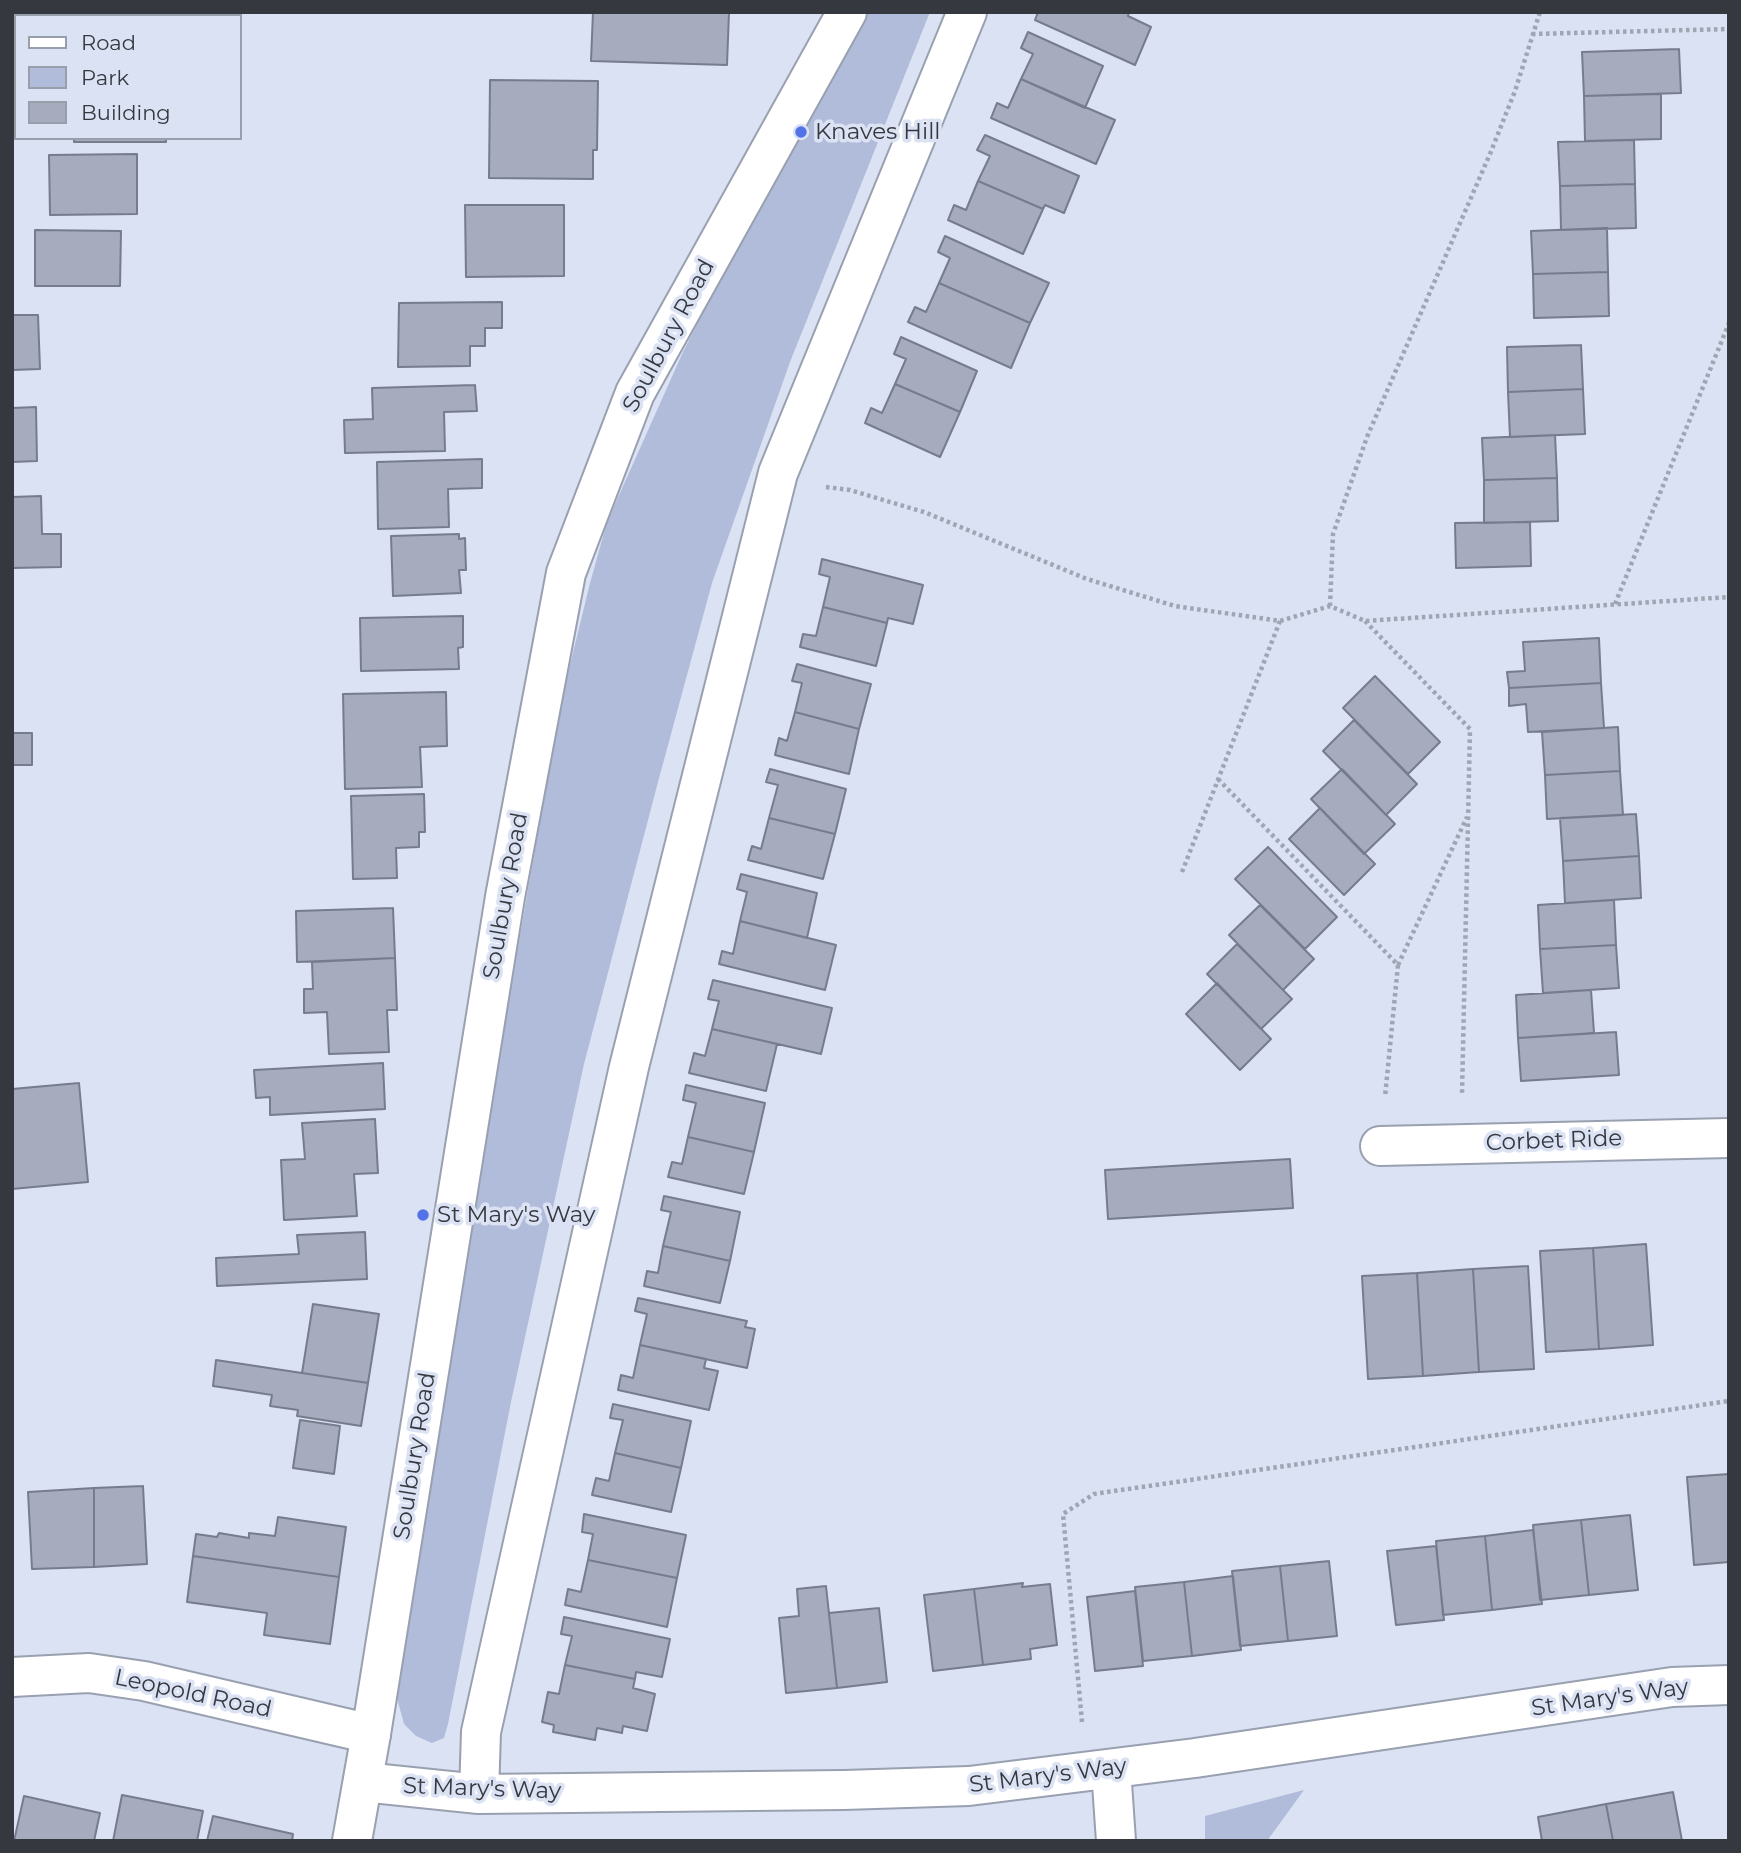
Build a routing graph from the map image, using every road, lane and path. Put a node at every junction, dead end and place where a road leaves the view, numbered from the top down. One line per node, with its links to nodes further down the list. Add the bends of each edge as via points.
1 (847, 12): 23 (street, Soulbury Road, via 635,393 566,573 505,897)
2 (967, 12): 7 (street)
3 (1539, 12): 5 (path)
4 (1729, 29): 5 (path)
5 (1532, 34): 10 (path, via 1490,154 1367,437 1334,534)
6 (1729, 323): 9 (path)
7 (778, 474): 11 (path, via 924,512 1087,579 1175,607); 26 (street, via 629,1067 481,1732)
8 (1729, 597): 9 (path)
9 (1615, 604): 12 (path)
10 (1330, 606): 11 (path); 12 (path)
11 (1280, 621): 13 (path)
12 (1365, 621): 14 (path, via 1470,729)
13 (1218, 779): 15 (path); 16 (path)
14 (1469, 813): 16 (path); 18 (path)
15 (1182, 872)
16 (1398, 965): 19 (path)
17 (1729, 1138): 18 (street, Corbet Ride)
18 (1461, 1144): 19 (street, Corbet Ride)
19 (1380, 1146)
20 (1729, 1401): 24 (path, via 1094,1494 1063,1514)
21 (12, 1677): 23 (street, Leopold Road, via 89,1673 144,1681)
22 (1729, 1685): 24 (street, St Mary's Way, via 1672,1687)
23 (371, 1734): 25 (street, Soulbury Road)
24 (1099, 1770): 26 (street, St Mary's Way, via 968,1786); 28 (street)
25 (363, 1782): 26 (street, St Mary's Way); 27 (street, Soulbury Road)
26 (479, 1794)
27 (352, 1841)
28 (1116, 1841)

